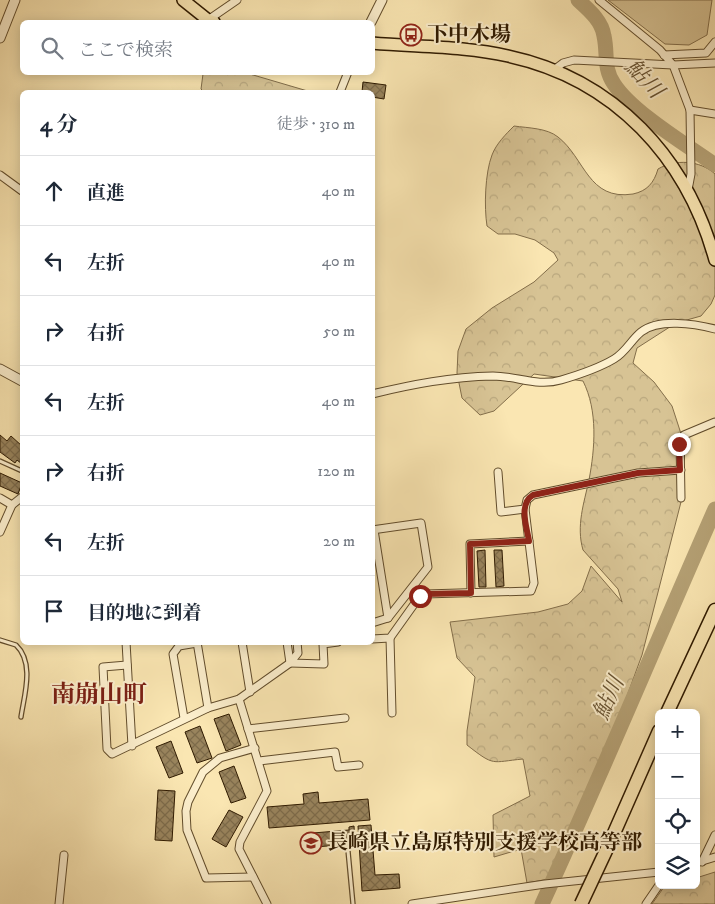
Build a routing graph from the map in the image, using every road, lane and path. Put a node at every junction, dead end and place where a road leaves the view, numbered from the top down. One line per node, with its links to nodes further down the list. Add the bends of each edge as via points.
1 (15, 0): 9 (street)
2 (183, 0): 6 (highway)
3 (237, 0): 7 (street)
4 (382, 0): 8 (street)
5 (599, 0): 12 (street)
6 (210, 20)
7 (212, 20)
8 (372, 20)
9 (0, 38)
10 (715, 42): 12 (street, via 706,53)
11 (375, 43): 15 (highway, via 508,55)
12 (664, 56): 14 (street)
13 (715, 62): 14 (street)
14 (673, 65): 15 (street, via 568,60); 18 (street)
15 (555, 69): 22 (highway, via 601,95 642,129 663,152)
16 (347, 75): 17 (street)
17 (341, 90)
18 (690, 110): 19 (street); 22 (street, via 692,147)
19 (715, 114)
20 (0, 175): 21 (street)
21 (20, 190)
22 (688, 190): 23 (highway, via 700,214)
23 (715, 260)
24 (715, 329): 27 (street, via 694,324 649,327 613,360 550,383 537,384 506,377 455,378 424,381)
25 (0, 369): 26 (street)
26 (20, 379)
27 (375, 393)
28 (715, 422): 31 (street, via 681,438)
29 (0, 460): 30 (lane)
30 (20, 470)
31 (680, 470): 35 (street); 37 (street, via 638,473 533,495 526,500)
32 (498, 472): 37 (street, via 501,512)
33 (0, 498): 36 (street)
34 (20, 498): 36 (street)
35 (681, 498)
36 (12, 504): 39 (street)
37 (525, 509): 40 (street)
38 (375, 530): 44 (street, via 421,523 428,567)
39 (0, 532)
40 (529, 541): 42 (street, via 470,544); 42 (street, via 534,583 531,590)
41 (375, 542): 44 (street)
42 (471, 593): 46 (street, via 420,596)
43 (715, 610): 61 (highway)
44 (388, 618): 45 (street)
45 (375, 622)
46 (390, 638): 48 (street); 62 (street)
47 (0, 640): 63 (lane, via 16,645 25,660 27,683)
48 (375, 640)
49 (126, 645): 57 (street)
50 (185, 645): 64 (street, via 179,646 173,654)
51 (197, 645): 60 (street)
52 (242, 645): 58 (street)
53 (287, 645): 56 (street)
54 (297, 645): 56 (street, via 298,653)
55 (323, 645): 56 (street, via 324,664)
56 (290, 663): 58 (street)
57 (127, 665): 68 (street); 68 (street, via 103,667 108,749 115,754)
58 (250, 692): 59 (street)
59 (239, 699): 60 (street); 66 (street)
60 (208, 708): 64 (street)
61 (669, 709)
62 (392, 713)
63 (21, 717)
64 (184, 718): 68 (street)
65 (345, 718): 66 (street)
66 (248, 729): 69 (street)
67 (655, 740): 85 (highway, bridge)
68 (132, 746)
69 (255, 748): 70 (street); 79 (street, via 220,758 204,772 186,811 187,830 206,878)
70 (259, 761): 71 (street, via 335,752 338,767); 79 (street, via 267,791 239,849)
71 (359, 766)
72 (715, 835): 76 (street)
73 (348, 851): 83 (lane)
74 (64, 855): 81 (street)
75 (715, 857): 77 (street)
76 (700, 860)
77 (700, 862)
78 (655, 872): 84 (street, via 559,882)
79 (253, 877): 82 (street)
80 (656, 889): 86 (street)
81 (59, 904)
82 (267, 904)
83 (353, 904)
84 (412, 904)
85 (582, 904)
86 (646, 904)

